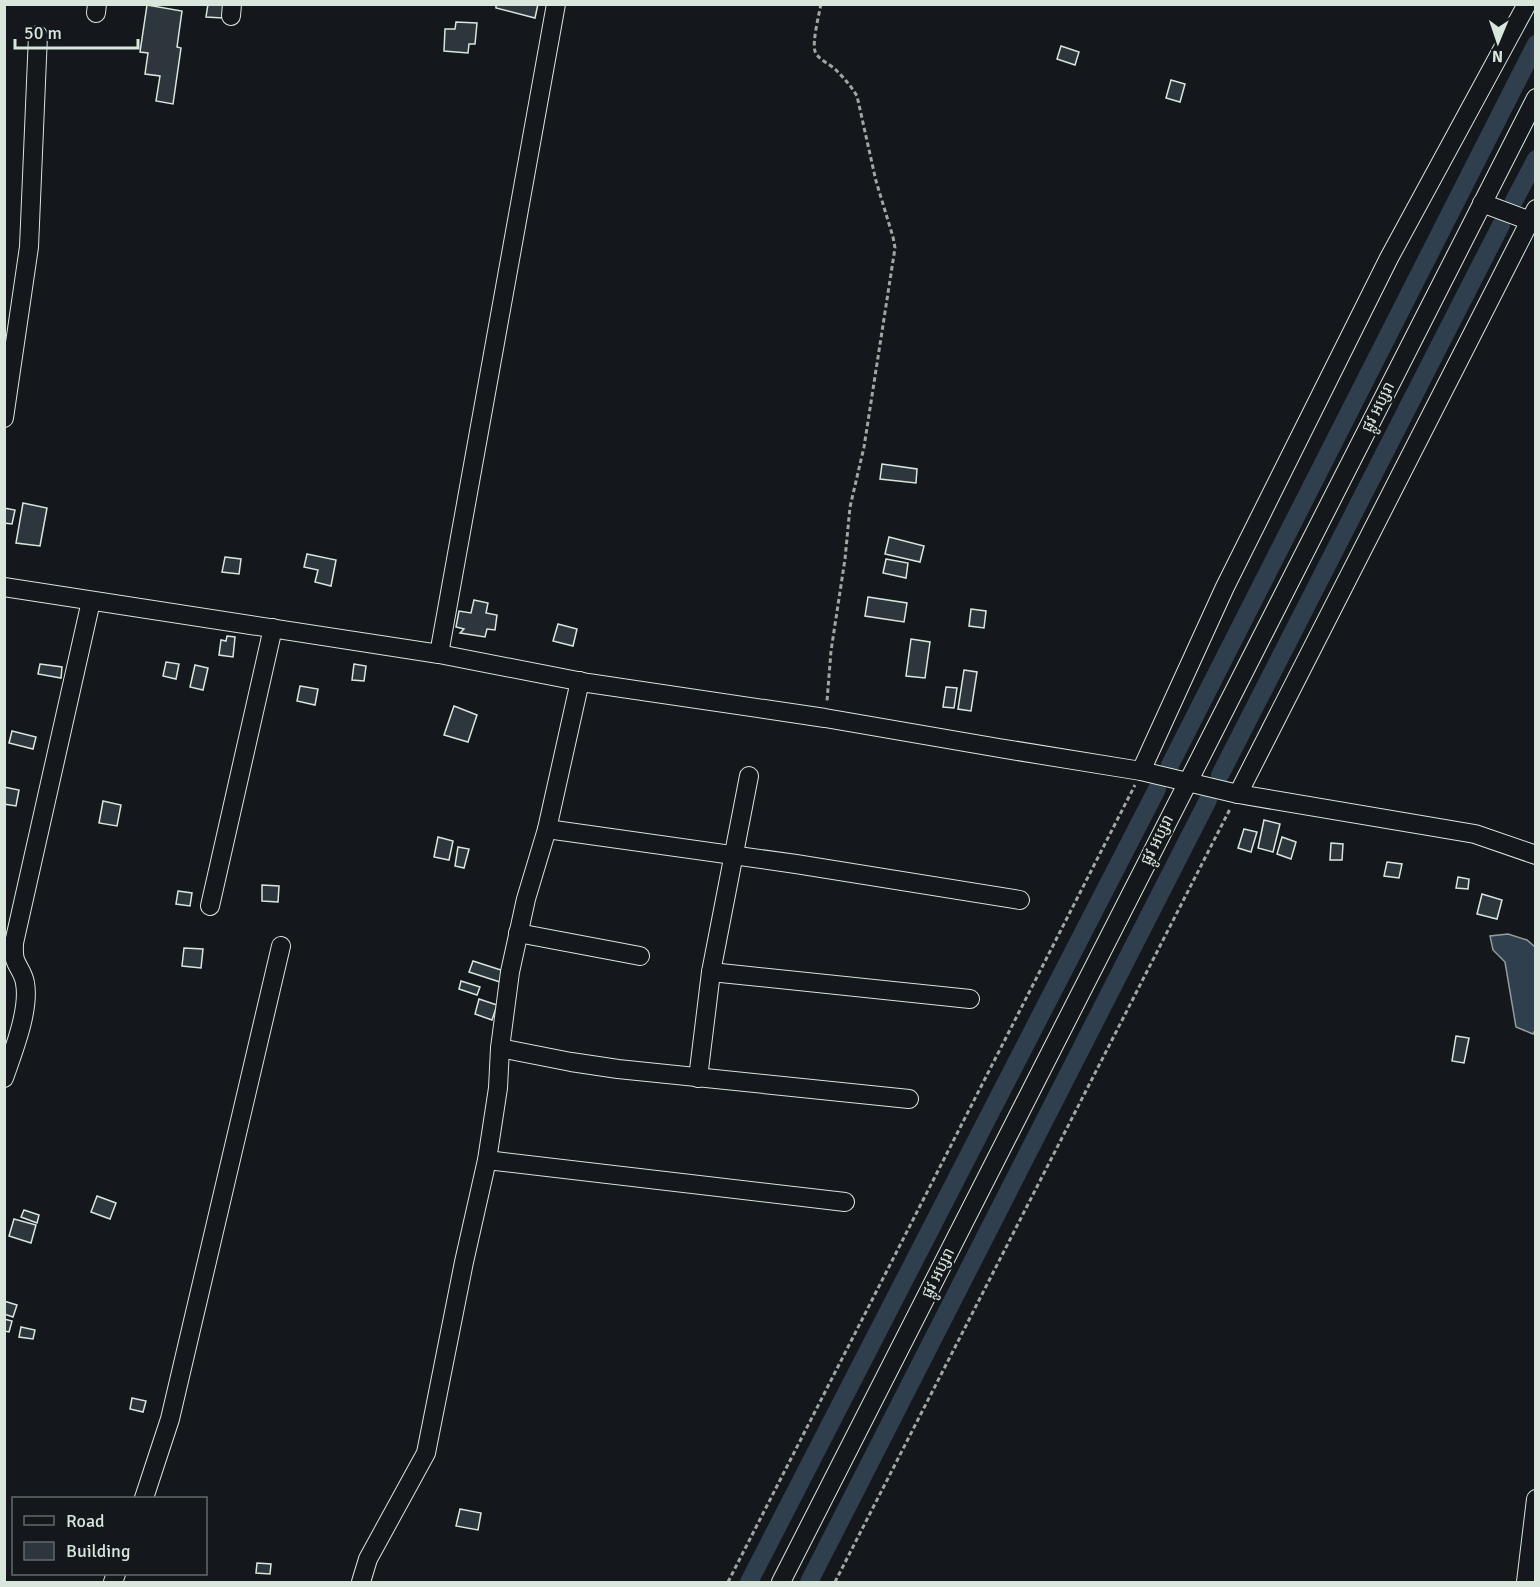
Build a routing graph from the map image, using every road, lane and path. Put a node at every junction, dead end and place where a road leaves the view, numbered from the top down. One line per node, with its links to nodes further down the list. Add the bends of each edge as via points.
1 (556, 4): 12 (street)
2 (821, 4): 14 (path, via 814,50 857,96 895,248 864,447 850,507)
3 (1527, 4): 15 (street, via 1389,258 1225,587)
4 (38, 35): 8 (street, via 29,247)
5 (1536, 98): 6 (street, ផ្លូវ អប្សរា)
6 (1482, 203): 7 (street); 17 (street, ផ្លូវ អប្សរា)
7 (1534, 218): 18 (street)
8 (4, 418)
9 (4, 587): 10 (street)
10 (91, 601): 11 (street); 26 (street, via 14,943)
11 (273, 628): 12 (street); 23 (street)
12 (439, 654): 13 (street)
13 (580, 681): 14 (street); 19 (street)
14 (825, 718): 15 (street)
15 (1142, 771): 17 (street); 40 (path)
16 (749, 776): 20 (street)
17 (1187, 781): 18 (street); 41 (street, ផ្លូវ អប្សរា)
18 (1238, 794): 21 (street, via 1475,834); 42 (path)
19 (547, 829): 20 (street); 24 (street)
20 (733, 855): 22 (street); 28 (street)
21 (1536, 855)
22 (1020, 900)
23 (210, 906)
24 (518, 933): 27 (street); 30 (street)
25 (281, 946): 36 (street, via 170,1419)
26 (9, 951): 31 (street, via 22,972 26,998)
27 (640, 956)
28 (711, 972): 29 (street); 32 (street)
29 (970, 999)
30 (500, 1048): 32 (street, via 583,1064); 34 (street)
31 (4, 1078)
32 (698, 1078): 33 (street)
33 (909, 1099)
34 (487, 1160): 35 (street); 39 (street, via 426,1454 368,1559)
35 (845, 1202)
36 (144, 1497)
37 (1536, 1499): 38 (street)
38 (1532, 1565): 43 (street)
39 (361, 1582)
40 (728, 1582)
41 (781, 1582)
42 (835, 1582)
43 (1526, 1582)

